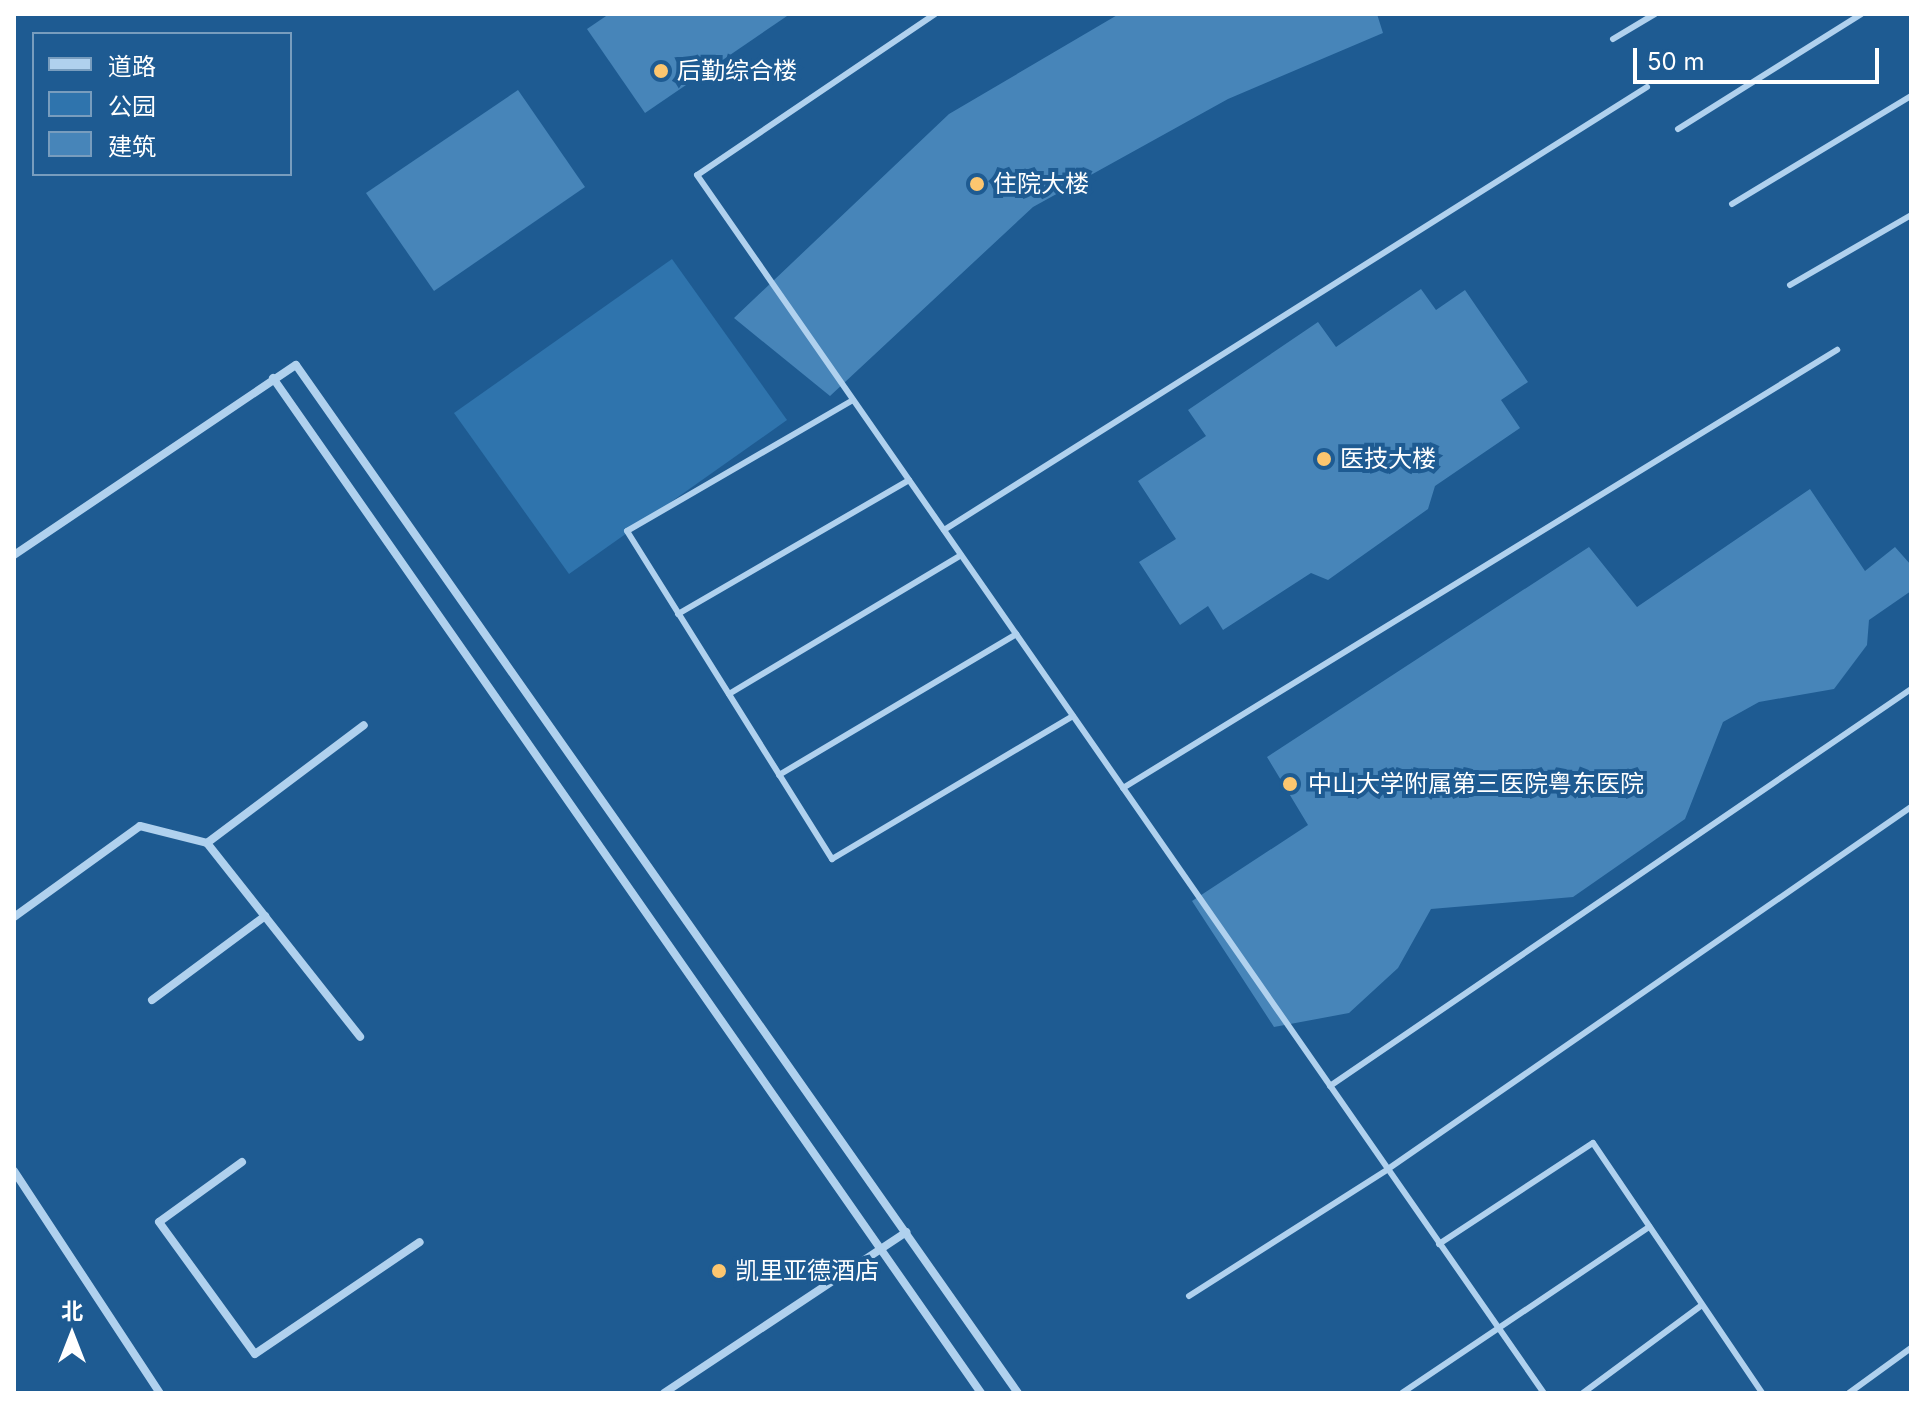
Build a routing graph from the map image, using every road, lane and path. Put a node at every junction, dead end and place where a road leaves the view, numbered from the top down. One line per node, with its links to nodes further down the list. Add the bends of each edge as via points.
1 (935, 14): 13 (lane, via 697,175)
2 (1655, 14): 4 (lane)
3 (1861, 14): 7 (lane)
4 (1613, 39)
5 (1647, 87): 15 (lane)
6 (1911, 96): 8 (lane)
7 (1678, 129)
8 (1732, 204)
9 (1911, 215): 10 (lane)
10 (1790, 285)
11 (1837, 350): 25 (lane)
12 (273, 378): 16 (street); 37 (street, via 296,365); 40 (street)
13 (853, 400): 14 (lane); 18 (lane, via 627,531)
14 (909, 480): 15 (lane); 18 (lane)
15 (944, 530): 17 (lane)
16 (14, 555)
17 (961, 555): 19 (lane); 21 (lane)
18 (678, 614): 21 (lane)
19 (1016, 634): 22 (lane); 24 (lane)
20 (1911, 689): 32 (lane)
21 (729, 694): 24 (lane)
22 (1073, 716): 24 (lane, via 832,859); 25 (lane)
23 (364, 725): 27 (street)
24 (779, 775)
25 (1123, 788): 32 (lane)
26 (1911, 807): 34 (lane)
27 (207, 843): 28 (street); 29 (street, via 140,826)
28 (265, 916): 30 (street); 31 (street)
29 (14, 917)
30 (152, 1000)
31 (360, 1037)
32 (1330, 1086): 34 (lane)
33 (242, 1162): 38 (street, via 159,1222 255,1354)
34 (1388, 1169): 39 (lane); 41 (lane)
35 (14, 1171): 45 (street)
36 (1649, 1227): 39 (lane, via 1593,1143); 42 (lane); 43 (lane)
37 (906, 1232): 40 (street); 48 (street)
38 (420, 1242)
39 (1439, 1244): 43 (lane)
40 (878, 1245): 46 (street); 47 (street)
41 (1189, 1296)
42 (1702, 1305): 51 (lane); 52 (lane)
43 (1498, 1328): 49 (lane); 50 (lane)
44 (1911, 1348): 53 (lane)
45 (160, 1393)
46 (664, 1393)
47 (981, 1393)
48 (1018, 1393)
49 (1402, 1393)
50 (1544, 1393)
51 (1583, 1393)
52 (1762, 1393)
53 (1849, 1393)

